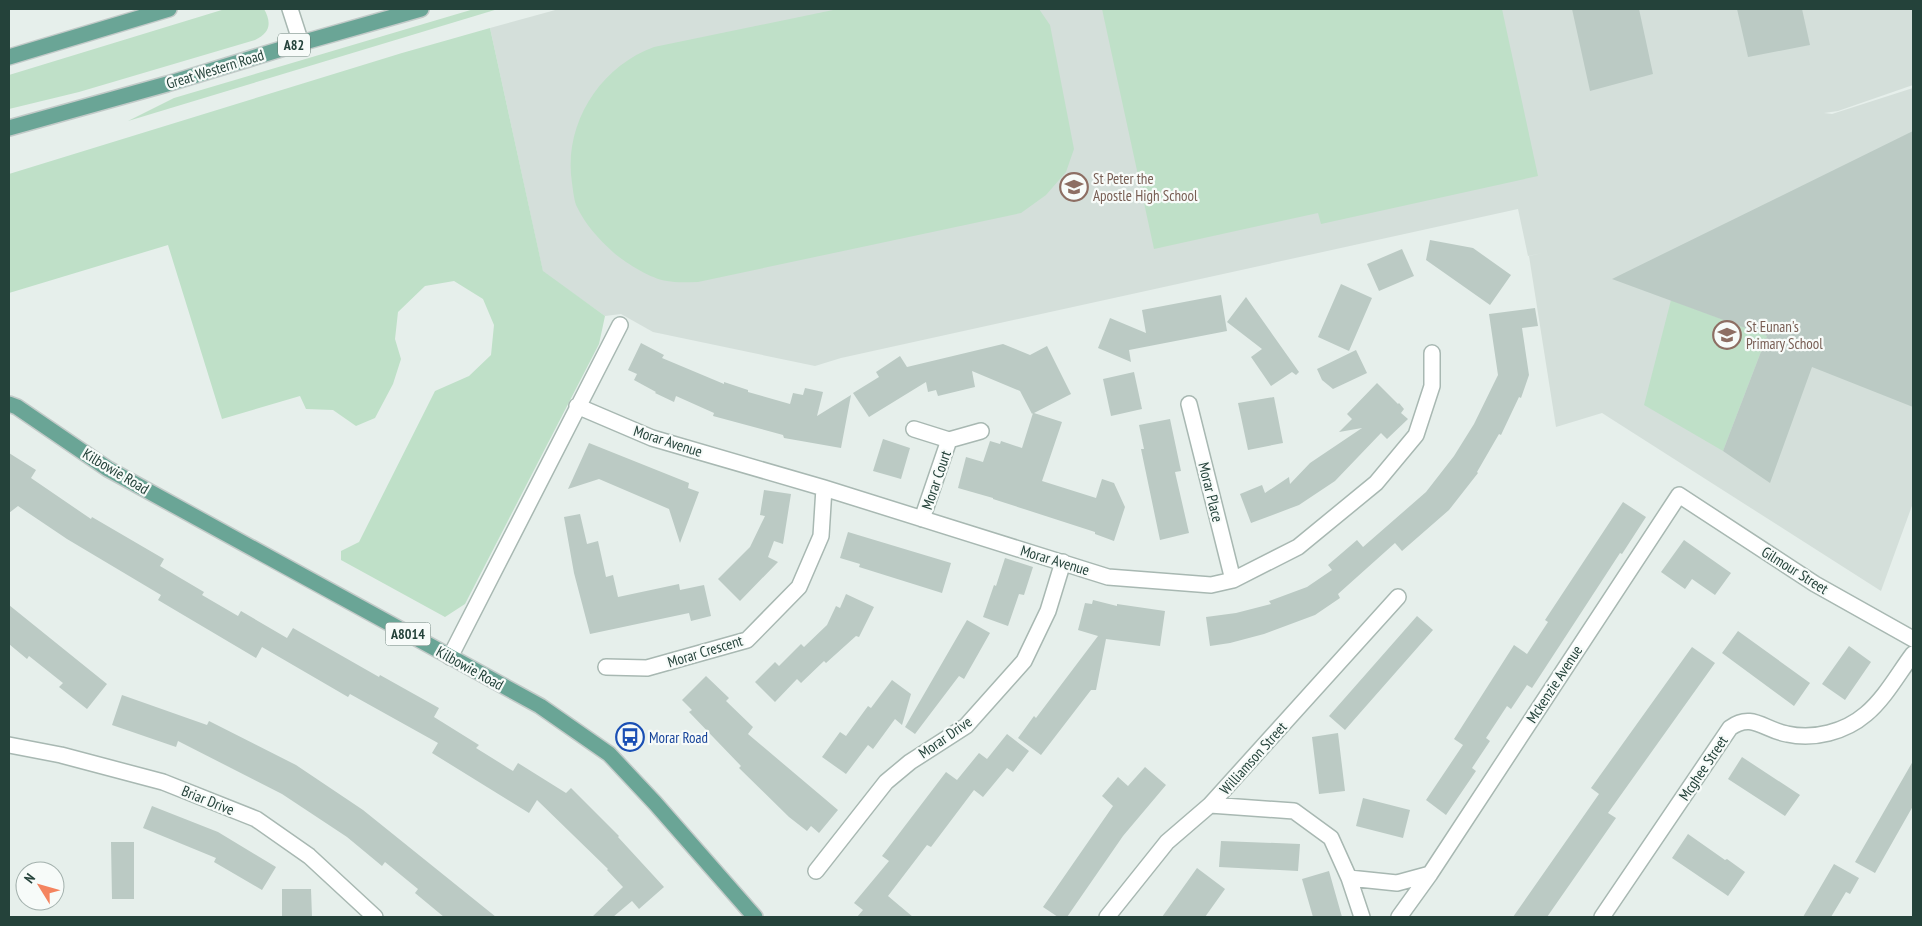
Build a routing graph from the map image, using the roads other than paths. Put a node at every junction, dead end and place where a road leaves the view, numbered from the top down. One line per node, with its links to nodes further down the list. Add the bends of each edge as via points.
1 (169, 9): 5 (main road)
2 (290, 9): 4 (street)
3 (421, 9): 4 (main road, Great Western Road / A82)
4 (301, 43): 6 (main road, Great Western Road / A82)
5 (9, 57)
6 (9, 128)
7 (620, 325): 11 (street)
8 (1432, 353): 19 (street, Morar Avenue, via 1432,386 1416,435 1376,483 1298,547)
9 (12, 402): 23 (main road, Kilbowie Road / A8014, via 108,469)
10 (1189, 404): 19 (street, Morar Place)
11 (577, 406): 15 (street, Morar Avenue, via 652,438); 23 (street)
12 (914, 429): 14 (street, Morar Court)
13 (981, 431): 14 (street, Morar Court)
14 (949, 440): 17 (street, Morar Court)
15 (824, 488): 17 (street, Morar Avenue); 24 (street, Morar Crescent, via 821,536 800,587 747,640 647,668)
16 (1679, 495): 21 (street, Gilmour Street, via 1815,584); 28 (street, Mckenzie Avenue)
17 (922, 519): 18 (street, Morar Avenue)
18 (1063, 562): 19 (street, Morar Avenue, via 1108,577 1211,585); 27 (street, Morar Drive, via 1048,611 1024,661 966,726 910,762 886,782)
19 (1233, 580)
20 (1398, 597): 26 (street, Williamson Street)
21 (1913, 639)
22 (1913, 654): 35 (street, Mcghee Street, via 1865,714 1835,731 1802,736 1786,734 1750,721 1730,728)
23 (450, 656): 31 (main road, Kilbowie Road / A8014, via 540,706 609,754)
24 (606, 666)
25 (9, 745): 30 (street, Briar Drive, via 163,782 256,819 309,856)
26 (1210, 805): 29 (street, via 1294,811 1331,838); 32 (street, Williamson Street, via 1167,842)
27 (816, 871)
28 (1430, 874): 29 (street, via 1397,883); 34 (street, Mckenzie Avenue)
29 (1349, 878): 33 (street)
30 (375, 917)
31 (755, 917)
32 (1107, 917)
33 (1362, 917)
34 (1399, 917)
35 (1602, 917)

